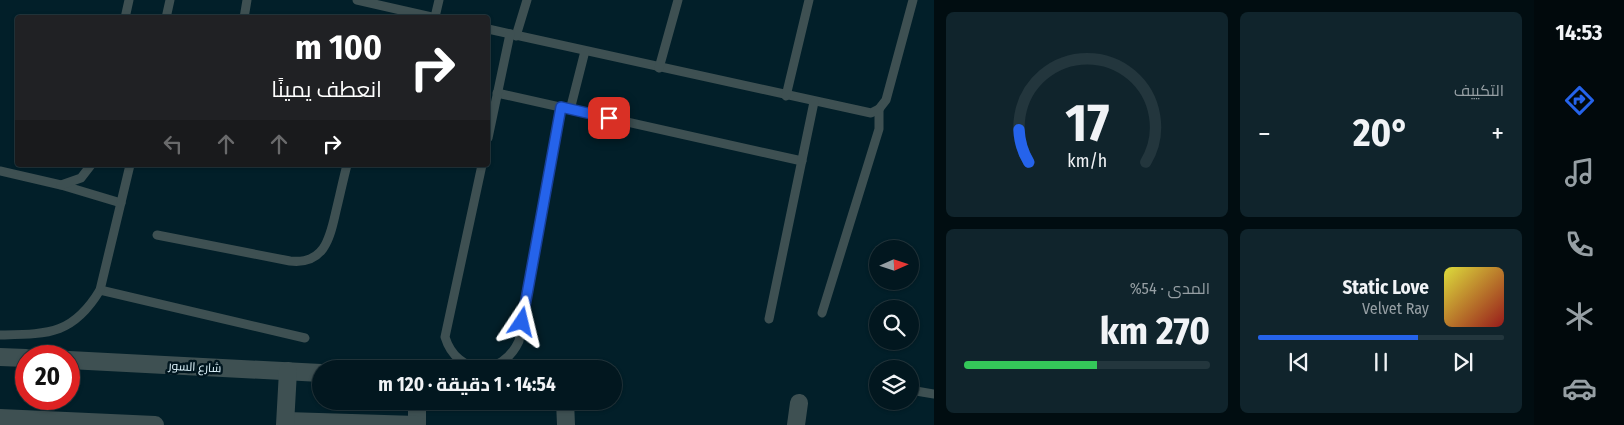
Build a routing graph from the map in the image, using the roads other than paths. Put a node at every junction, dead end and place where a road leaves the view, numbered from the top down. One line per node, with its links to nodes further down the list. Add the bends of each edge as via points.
1 (128, 0): 10 (lane)
2 (170, 0): 11 (lane)
3 (247, 0): 12 (lane)
4 (357, 0): 13 (lane)
5 (439, 0): 14 (lane)
6 (527, 0): 16 (lane)
7 (678, 0): 18 (lane)
8 (809, 0): 20 (lane)
9 (913, 0): 23 (lane, via 886,100)
10 (126, 15)
11 (167, 15)
12 (244, 15)
13 (426, 15)
14 (435, 15)
15 (490, 29): 16 (lane)
16 (513, 35): 17 (lane); 19 (lane)
17 (585, 51): 18 (lane); 22 (lane)
18 (660, 68): 20 (lane)
19 (497, 93): 22 (lane); 24 (lane)
20 (786, 96): 21 (lane)
21 (814, 102): 23 (lane, via 866,113); 25 (lane)
22 (566, 109): 25 (lane); 29 (lane, via 519,341 504,361 481,368 464,364 457,358 445,337)
23 (879, 109): 35 (lane, via 879,129)
24 (490, 128)
25 (802, 161): 36 (lane)
26 (89, 167): 31 (lane, via 81,178)
27 (130, 167): 32 (lane)
28 (347, 167): 33 (lane, via 330,238 311,258 290,261)
29 (482, 167)
30 (0, 170): 31 (lane)
31 (61, 185): 32 (lane)
32 (121, 203): 34 (lane)
33 (157, 235)
34 (100, 290): 37 (lane, via 83,314 58,330 44,334); 38 (lane)
35 (822, 313)
36 (770, 319)
37 (0, 335)
38 (305, 338)
39 (0, 357): 40 (street)
40 (15, 358)
41 (80, 361): 42 (street, شارع السور)
42 (288, 371): 43 (street, شارع السور); 50 (street)
43 (312, 372)
44 (919, 392): 45 (lane)
45 (934, 394)
46 (799, 403): 54 (street)
47 (417, 410): 52 (street)
48 (565, 410): 53 (street)
49 (0, 418): 51 (street)
50 (286, 423): 52 (street)
51 (155, 425)
52 (417, 425)
53 (566, 425)
54 (796, 425)

